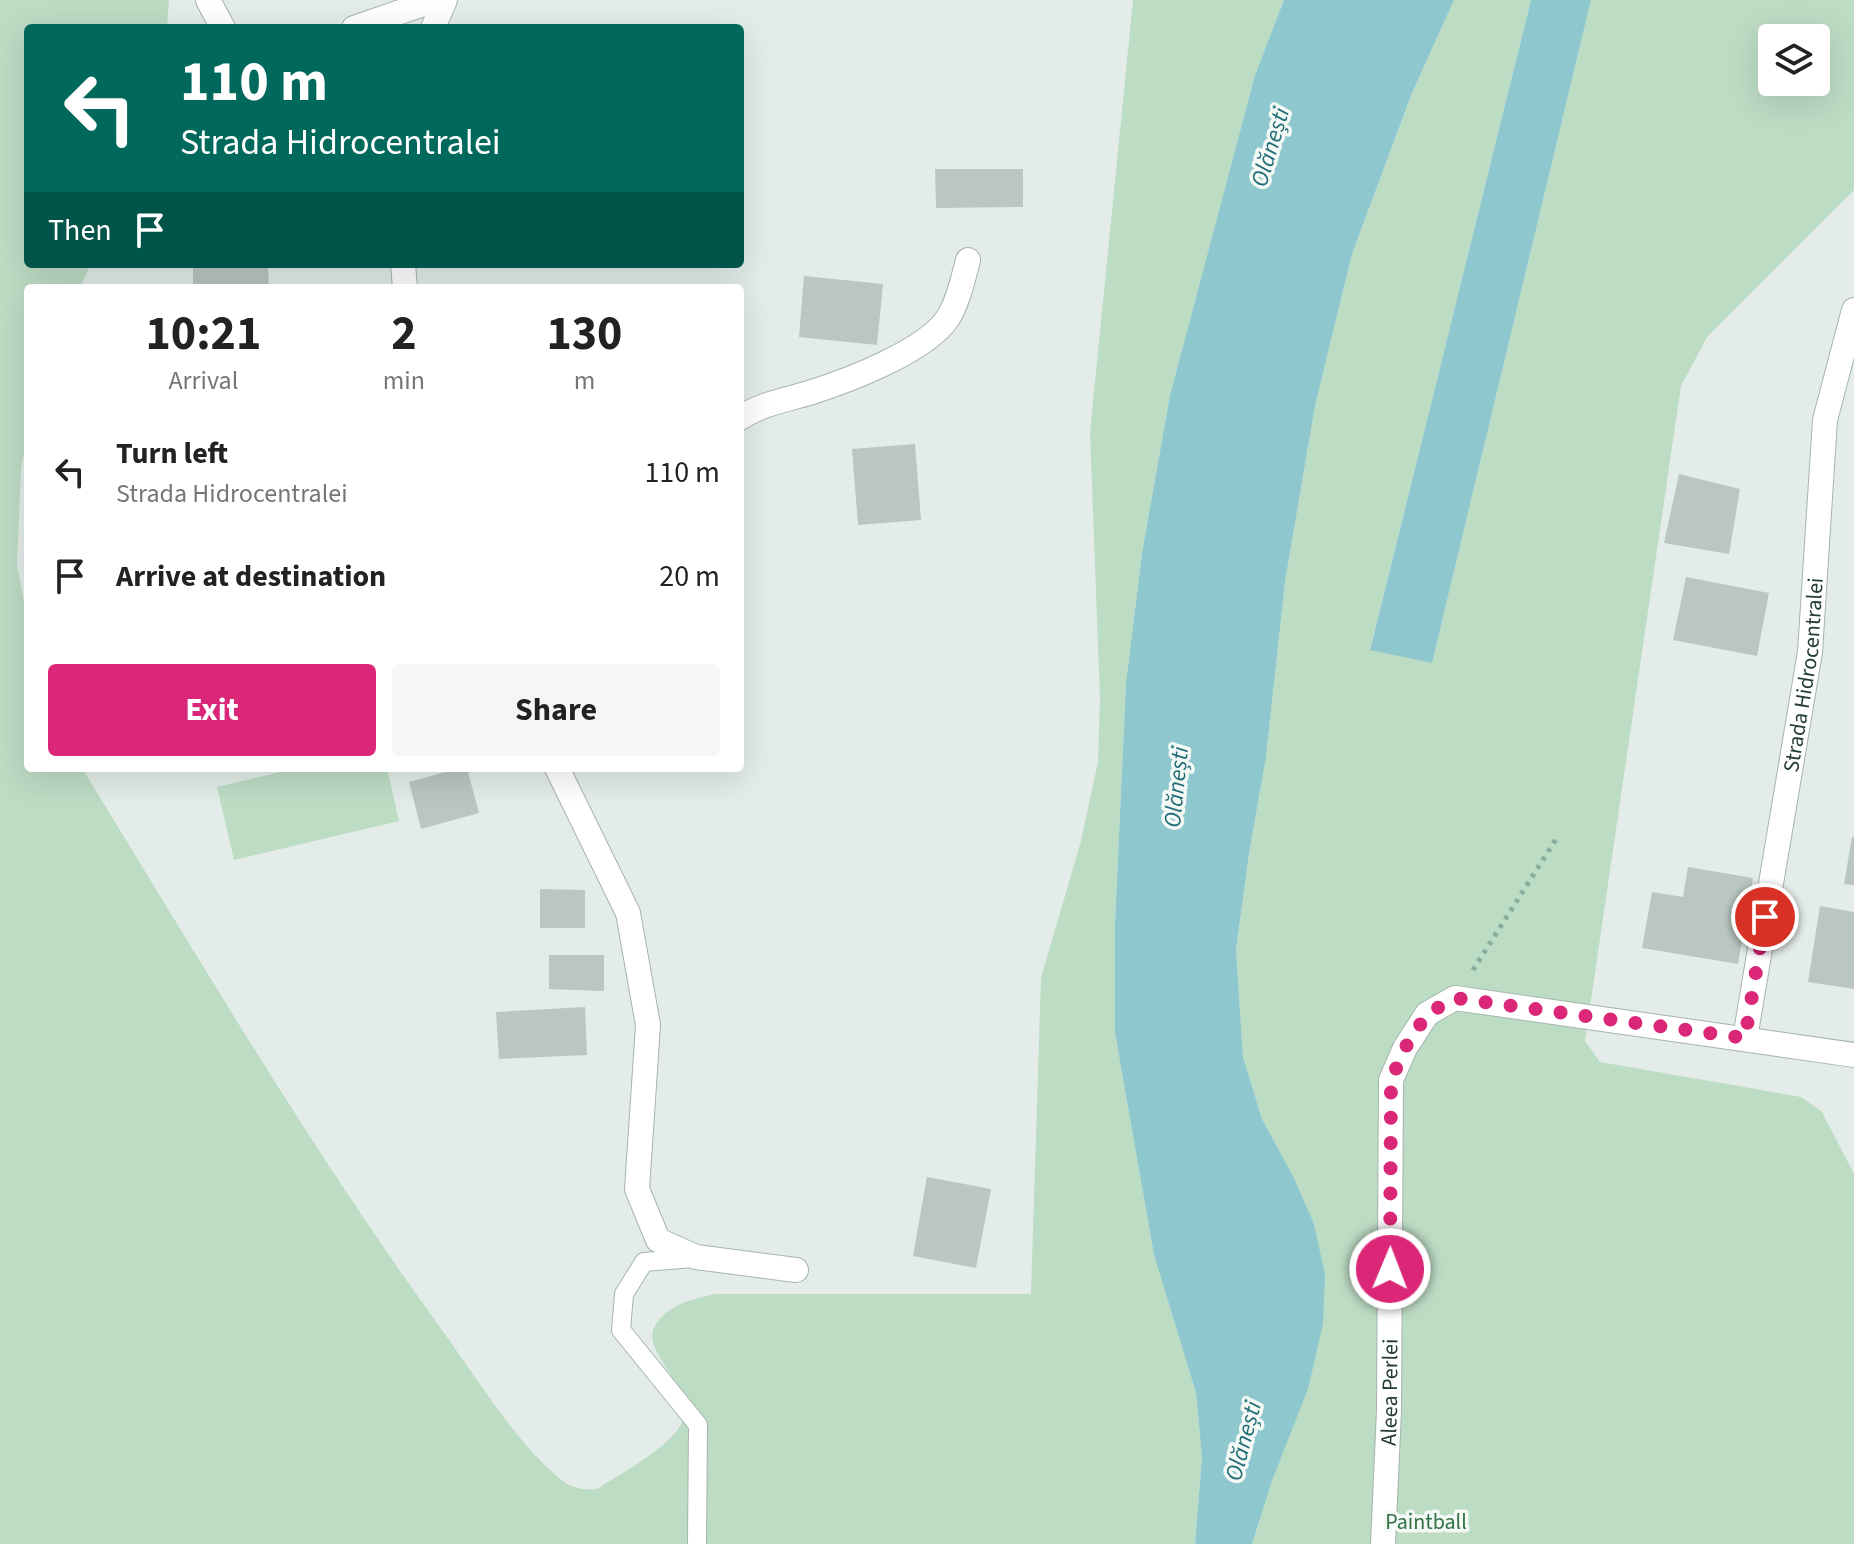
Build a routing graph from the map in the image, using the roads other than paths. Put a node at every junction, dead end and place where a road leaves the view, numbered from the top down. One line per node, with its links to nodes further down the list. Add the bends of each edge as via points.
1 (208, 0): 4 (street)
2 (435, 0): 5 (street)
3 (445, 0): 6 (street)
4 (221, 24)
5 (366, 24)
6 (435, 24)
7 (968, 260): 9 (street, via 947,318 925,341 845,382)
8 (1854, 310): 11 (street, Strada Hidrocentralei, via 1825,420 1810,652)
9 (744, 415)
10 (559, 772): 13 (street, via 628,913 648,1025 637,1189 658,1240)
11 (1745, 1038): 12 (street); 16 (street, Aleea Perlei, via 1455,998 1427,1014 1391,1080)
12 (1854, 1055)
13 (696, 1257): 14 (street); 15 (lane, via 644,1262 624,1294 621,1330 698,1425)
14 (796, 1270)
15 (697, 1544)
16 (1383, 1544)

